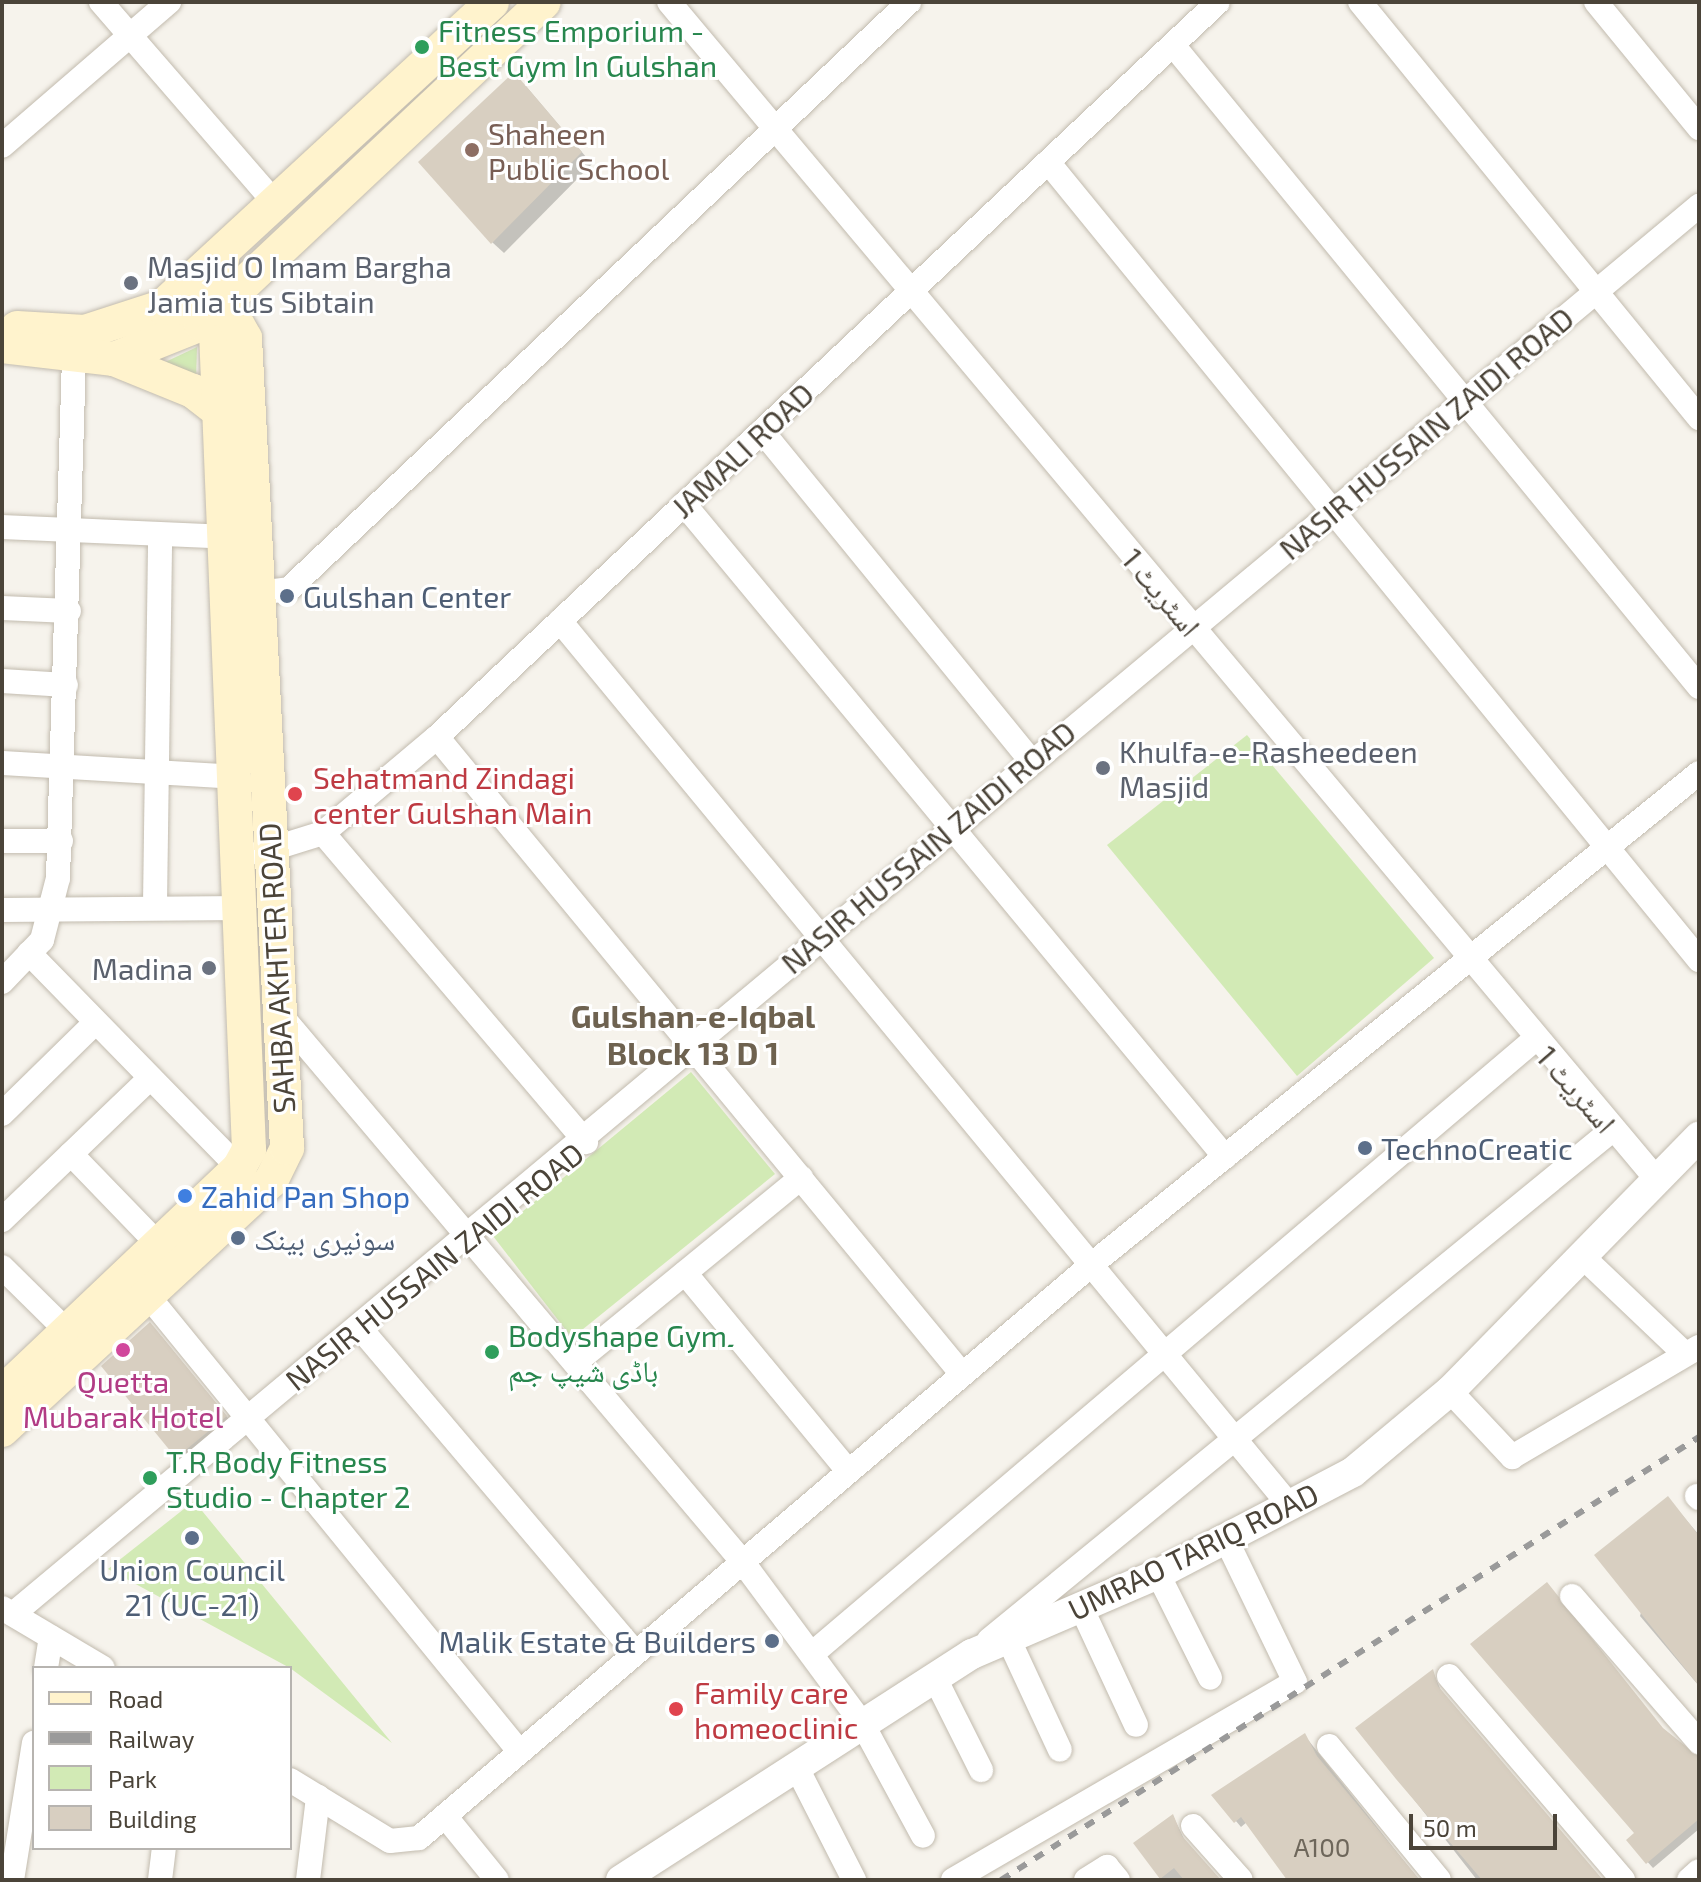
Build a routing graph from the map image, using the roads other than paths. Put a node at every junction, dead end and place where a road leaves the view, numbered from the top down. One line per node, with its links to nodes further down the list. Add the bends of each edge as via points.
1 (101, 2): 10 (street)
2 (169, 2): 10 (street)
3 (492, 2): 16 (main road)
4 (544, 2): 22 (main road)
5 (669, 2): 13 (street, اسٹریٹ 1)
6 (909, 2): 13 (street)
7 (1218, 2): 11 (street, JAMALI ROAD)
8 (1360, 2): 19 (street)
9 (1596, 2): 12 (street)
10 (131, 35): 14 (street); 16 (street)
11 (1173, 45): 15 (street, JAMALI ROAD); 27 (street)
12 (1699, 128)
13 (777, 133): 20 (street, اسٹریٹ 1); 37 (street, via 289,589)
14 (2, 146)
15 (1048, 162): 20 (street, JAMALI ROAD); 32 (street)
16 (278, 206): 18 (main road)
17 (1699, 206): 19 (street, NASIR HUSSAIN ZAIDI ROAD)
18 (223, 253): 21 (main road); 22 (main road, SAHBA AKHTER ROAD)
19 (1595, 293): 27 (street, NASIR HUSSAIN ZAIDI ROAD); 29 (street)
20 (908, 294): 30 (street, JAMALI ROAD); 41 (street, اسٹریٹ 1)
21 (162, 307): 22 (main road); 23 (main road, via 85,332)
22 (217, 308): 26 (main road, via 182,336); 28 (main road, SAHBA AKHTER ROAD); 37 (main road, SAHBA AKHTER ROAD, via 241,319 248,359)
23 (2, 326)
24 (2, 346): 25 (main road)
25 (74, 357): 26 (main road); 34 (street)
26 (114, 359): 28 (main road, via 193,391)
27 (1463, 403): 32 (street, NASIR HUSSAIN ZAIDI ROAD); 44 (street)
28 (220, 412): 36 (main road, SAHBA AKHTER ROAD)
29 (1699, 418)
30 (762, 431): 31 (street, JAMALI ROAD); 46 (street)
31 (684, 504): 40 (street, JAMALI ROAD); 52 (street)
32 (1332, 512): 41 (street, NASIR HUSSAIN ZAIDI ROAD); 56 (street)
33 (2, 527): 34 (street)
34 (72, 532): 35 (street); 39 (street)
35 (160, 536): 36 (street); 49 (street)
36 (228, 537): 37 (main road, SAHBA AKHTER ROAD)
37 (244, 595): 51 (main road, SAHBA AKHTER ROAD); 57 (main road, SAHBA AKHTER ROAD)
38 (2, 608): 39 (street)
39 (69, 611): 43 (street)
40 (560, 621): 45 (street, JAMALI ROAD); 62 (street)
41 (1192, 628): 46 (street, NASIR HUSSAIN ZAIDI ROAD); 65 (street, اسٹریٹ 1)
42 (2, 681): 43 (street)
43 (66, 685): 48 (street)
44 (1699, 687)
45 (437, 737): 53 (street, JAMALI ROAD); 70 (street)
46 (1031, 761): 52 (street, NASIR HUSSAIN ZAIDI ROAD)
47 (2, 763): 48 (street)
48 (64, 767): 49 (street); 55 (street)
49 (156, 771): 51 (street); 58 (street)
50 (1699, 773): 56 (street)
51 (239, 777): 57 (main road, SAHBA AKHTER ROAD)
52 (954, 825): 62 (street, NASIR HUSSAIN ZAIDI ROAD); 77 (street)
53 (323, 833): 57 (street, JAMALI ROAD); 75 (street)
54 (2, 841): 55 (street)
55 (61, 841): 59 (street)
56 (1604, 847): 64 (street); 65 (street)
57 (255, 853): 60 (main road, SAHBA AKHTER ROAD); 67 (main road, SAHBA AKHTER ROAD)
58 (155, 905): 59 (street); 60 (street)
59 (50, 908): 61 (street); 63 (street, via 42,940)
60 (243, 908): 67 (main road, SAHBA AKHTER ROAD)
61 (2, 910)
62 (820, 937): 70 (street, NASIR HUSSAIN ZAIDI ROAD); 85 (street)
63 (29, 953): 66 (street); 68 (street)
64 (1699, 960)
65 (1467, 962): 69 (street, اسٹریٹ 1); 77 (street)
66 (2, 982)
67 (260, 1009): 78 (main road, SAHBA AKHTER ROAD, via 249,1150); 82 (street); 88 (main road, SAHBA AKHTER ROAD, via 287,1148 271,1181)
68 (95, 1023): 71 (street); 72 (street)
69 (1534, 1040): 73 (street, اسٹریٹ 1); 92 (street)
70 (691, 1044): 75 (street, NASIR HUSSAIN ZAIDI ROAD); 79 (street)
71 (149, 1079): 76 (street); 78 (street)
72 (2, 1114)
73 (1612, 1130): 80 (street, اسٹریٹ 1); 99 (street)
74 (1699, 1137): 80 (street, UMRAO TARIQ ROAD)
75 (586, 1142): 82 (street, NASIR HUSSAIN ZAIDI ROAD)
76 (71, 1154): 81 (street); 83 (street)
77 (1225, 1157): 85 (street)
78 (239, 1168): 83 (main road)
79 (801, 1178): 87 (street); 94 (street)
80 (1657, 1180): 84 (street, UMRAO TARIQ ROAD)
81 (2, 1220)
82 (471, 1236): 89 (street, NASIR HUSSAIN ZAIDI ROAD); 93 (street)
83 (157, 1243): 90 (main road)
84 (1582, 1256): 91 (street); 95 (street, UMRAO TARIQ ROAD)
85 (1091, 1265): 92 (street); 94 (street)
86 (2, 1267): 90 (street)
87 (685, 1273): 93 (street); 100 (street)
88 (149, 1297): 97 (street); 98 (main road, SAHBA AKHTER ROAD)
89 (360, 1328): 97 (street, NASIR HUSSAIN ZAIDI ROAD); 110 (street)
90 (68, 1332): 96 (main road)
91 (1692, 1350): 95 (street, via 1512,1457)
92 (1166, 1355): 99 (street); 111 (street)
93 (576, 1362): 103 (street)
94 (962, 1374): 100 (street)
95 (1450, 1391): 101 (street, UMRAO TARIQ ROAD, via 1353,1472)
96 (2, 1393)
97 (248, 1419): 107 (street, NASIR HUSSAIN ZAIDI ROAD); 123 (street)
98 (2, 1430)
99 (1234, 1438): 101 (street); 112 (street)
100 (848, 1471): 103 (street)
101 (1290, 1506): 102 (street, UMRAO TARIQ ROAD)
102 (1226, 1539): 104 (street, UMRAO TARIQ ROAD); 140 (street, via 1295,1682)
103 (742, 1561): 110 (street); 111 (street)
104 (1158, 1574): 106 (street, UMRAO TARIQ ROAD); 117 (street)
105 (1572, 1596): 120 (street)
106 (1081, 1607): 109 (street, UMRAO TARIQ ROAD); 119 (street)
107 (7, 1611): 108 (street)
108 (51, 1637): 113 (street); 114 (street)
109 (1008, 1638): 112 (street, UMRAO TARIQ ROAD); 122 (street)
110 (635, 1652): 123 (street)
111 (813, 1653): 118 (street)
112 (972, 1654): 116 (street, UMRAO TARIQ ROAD)
113 (46, 1666)
114 (100, 1666)
115 (1449, 1676): 145 (street)
116 (935, 1678): 118 (street, UMRAO TARIQ ROAD); 126 (street)
117 (1210, 1678)
118 (862, 1723): 125 (street, UMRAO TARIQ ROAD); 131 (street)
119 (1136, 1725)
120 (1699, 1742)
121 (1329, 1746): 144 (street)
122 (1060, 1750)
123 (519, 1751): 129 (street)
124 (32, 1755): 134 (street)
125 (797, 1768): 138 (street, UMRAO TARIQ ROAD); 139 (street)
126 (981, 1770)
127 (292, 1781): 128 (street)
128 (318, 1797): 129 (street, via 406,1844); 136 (street)
129 (445, 1816): 137 (street)
130 (1193, 1826): 143 (street)
131 (923, 1836)
132 (164, 1850): 135 (street)
133 (1699, 1871): 146 (street)
134 (12, 1880)
135 (160, 1880)
136 (308, 1880)
137 (497, 1880)
138 (621, 1880)
139 (854, 1880)
140 (953, 1880)
141 (1086, 1880): 142 (street, via 1107,1867)
142 (1118, 1880)
143 (1241, 1880)
144 (1439, 1880)
145 (1623, 1880)
146 (1689, 1880)

